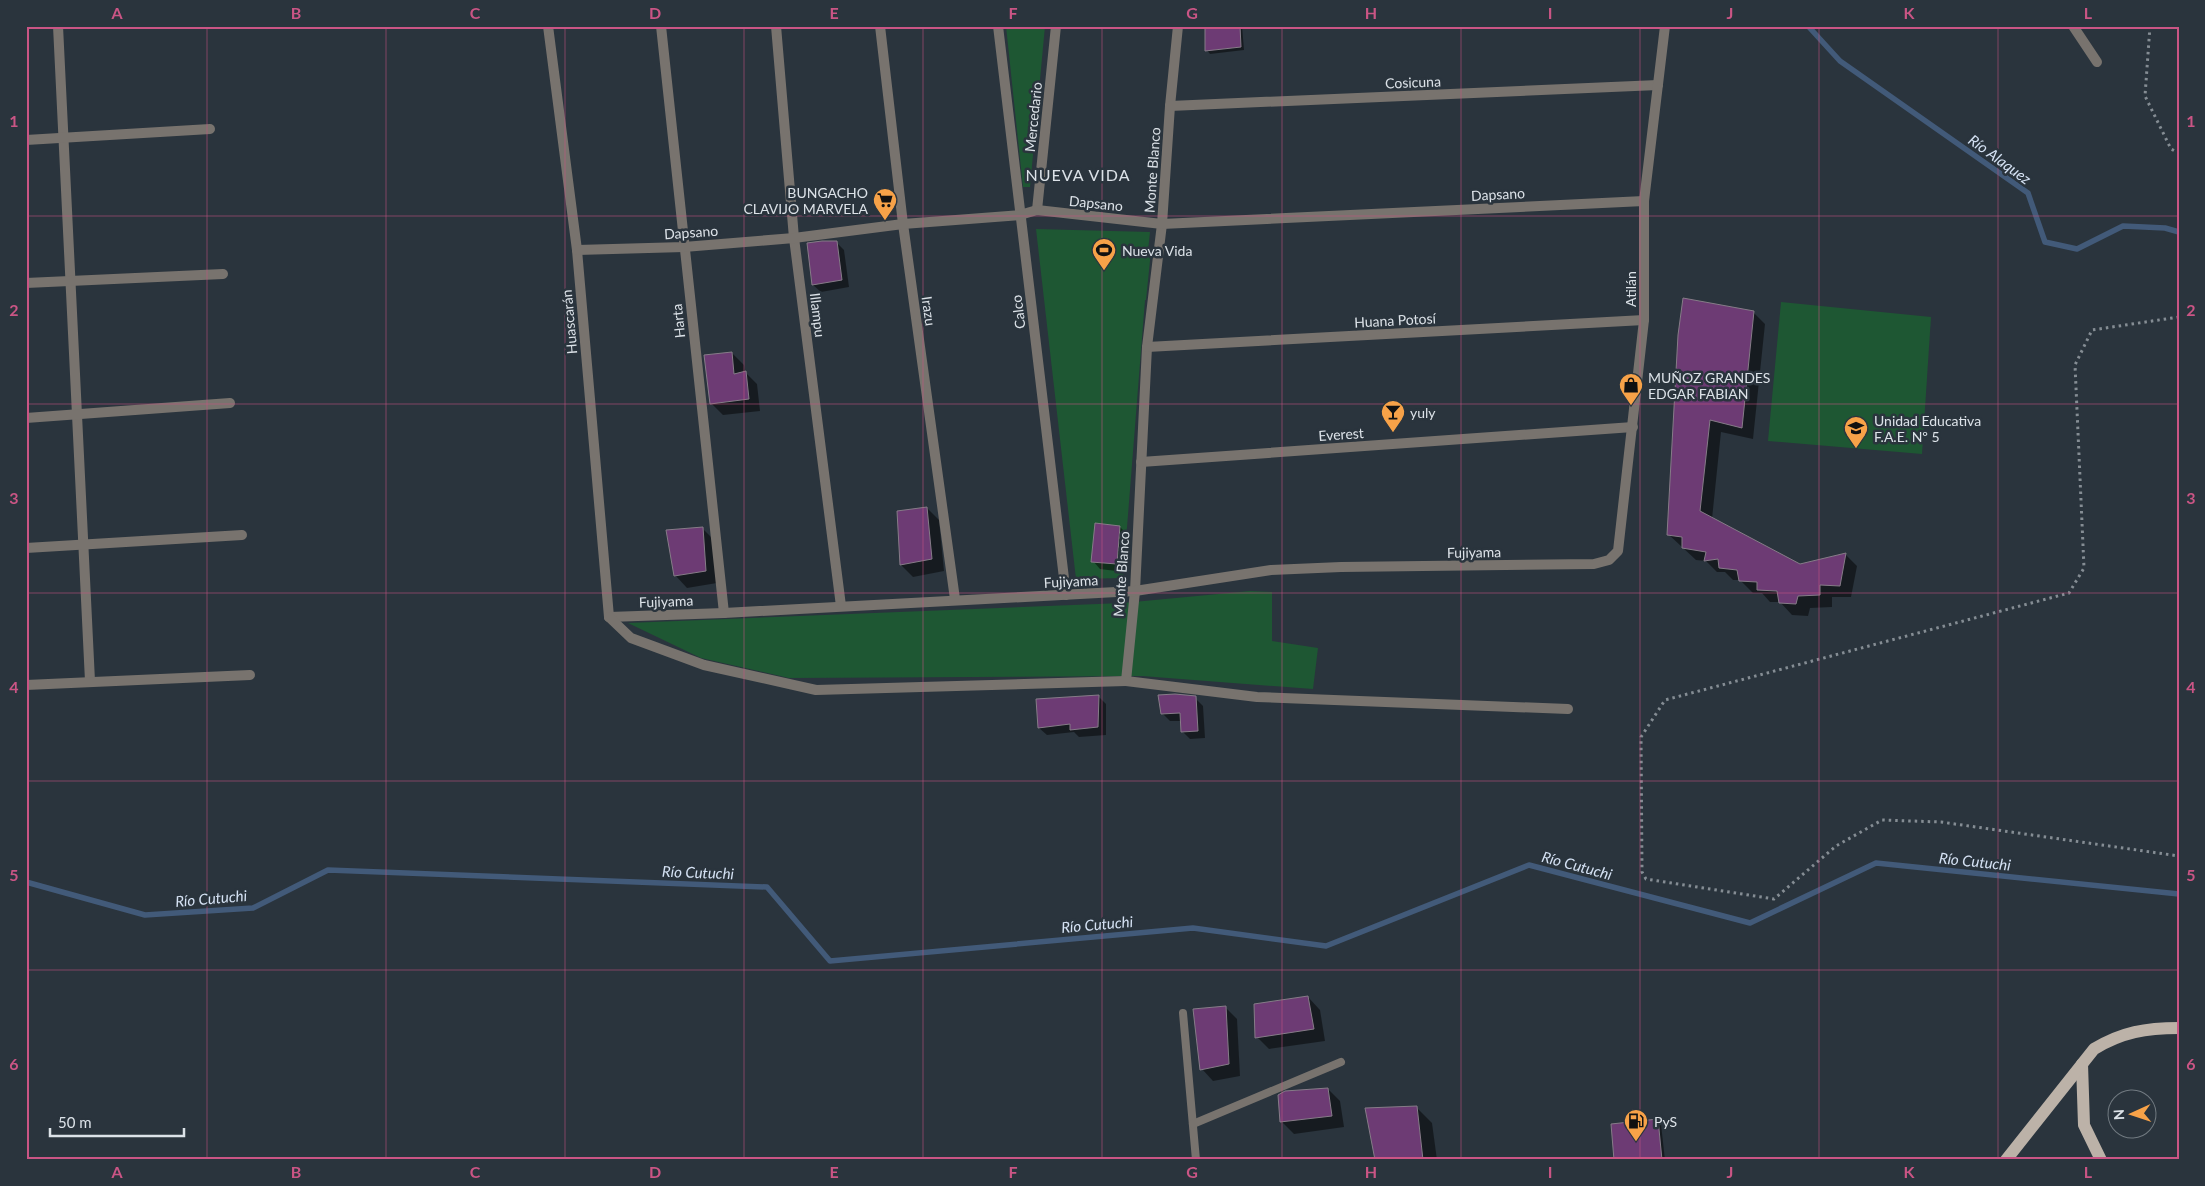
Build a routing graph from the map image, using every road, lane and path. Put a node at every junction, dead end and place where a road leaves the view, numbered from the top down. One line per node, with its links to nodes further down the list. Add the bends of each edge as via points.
1 (58, 26): 16 (street)
2 (548, 26): 26 (street, Huascarán)
3 (661, 26): 25 (street, Harta)
4 (776, 26): 24 (street, Illampu)
5 (880, 26): 22 (street, Irazu)
6 (998, 26): 21 (street, Calco)
7 (1056, 26): 20 (street, Mercedario)
8 (1178, 26): 14 (street, Monte Blanco)
9 (1664, 26): 13 (street, Atilán)
10 (2073, 26): 12 (street)
11 (2150, 26): 18 (path, via 2145,96 2171,149)
12 (2097, 62)
13 (1658, 85): 14 (street, Cosicuna); 19 (street, Atilán)
14 (1170, 106): 23 (street, Monte Blanco)
15 (210, 129): 16 (street)
16 (64, 138): 17 (street); 28 (street)
17 (26, 140)
18 (2179, 153)
19 (1644, 201): 23 (street, Dapsano); 31 (street, Atilán)
20 (1037, 210): 21 (street, Dapsano); 23 (street, Dapsano)
21 (1020, 216): 22 (street, Dapsano); 43 (street, Calco)
22 (903, 224): 24 (street, Dapsano); 44 (street, Irazu)
23 (1162, 224): 32 (street, Monte Blanco)
24 (794, 238): 25 (street, Dapsano); 45 (street, Illampu)
25 (684, 247): 26 (street, Dapsano); 46 (street, Harta)
26 (577, 250): 47 (street, Huascarán)
27 (223, 274): 28 (street)
28 (72, 280): 29 (street); 34 (street)
29 (26, 282)
30 (2179, 317): 53 (path, via 2092,330 2075,365 2084,568 2070,593 1665,700 1642,737 1642,872 1646,879 1774,899 1836,846 1882,820 1941,822)
31 (1644, 320): 32 (street, Huana Potosí); 36 (street, Atilán)
32 (1147, 347): 37 (street, Monte Blanco)
33 (230, 403): 34 (street)
34 (77, 414): 35 (street); 39 (street)
35 (26, 418)
36 (1634, 426): 37 (street, Everest); 41 (street, Atilán)
37 (1141, 462): 42 (street, Monte Blanco)
38 (242, 534): 39 (street)
39 (83, 544): 40 (street); 49 (street)
40 (26, 548)
41 (1618, 551): 42 (street, Fujiyama, via 1609,560 1594,564 1271,570)
42 (1135, 591): 43 (street, Fujiyama); 50 (street, Monte Blanco)
43 (1066, 595): 44 (street, Fujiyama)
44 (955, 599): 45 (street, Fujiyama)
45 (840, 606): 46 (street, Fujiyama)
46 (724, 613): 47 (street, Fujiyama)
47 (609, 617): 50 (street, via 631,638 704,664 816,690)
48 (250, 675): 49 (street)
49 (90, 681): 51 (street)
50 (1126, 681): 52 (street, via 1257,697)
51 (26, 685)
52 (1568, 709)
53 (2179, 856)
54 (1182, 1012): 58 (lane)
55 (2179, 1028): 57 (main road, via 2157,1028 2113,1037 2094,1050)
56 (1341, 1062): 58 (lane)
57 (2082, 1064): 60 (main road); 61 (main road, via 2084,1125)
58 (1193, 1124): 59 (lane)
59 (1196, 1160)
60 (2006, 1160)
61 (2101, 1160)

